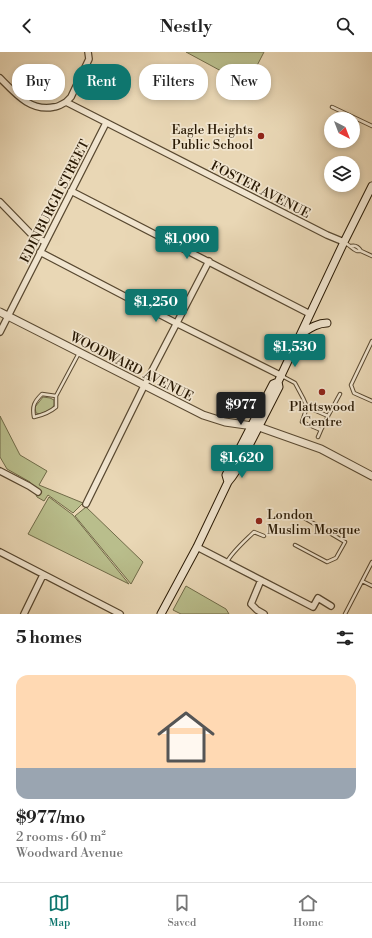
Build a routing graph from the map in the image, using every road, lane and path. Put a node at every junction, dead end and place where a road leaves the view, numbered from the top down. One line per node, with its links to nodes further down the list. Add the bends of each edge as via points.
1 (88, 52): 3 (street, via 89,59 71,97)
2 (0, 78): 3 (street, via 18,97 31,105 44,108)
3 (66, 102): 5 (street, FOSTER AVENUE)
4 (332, 107): 6 (lane)
5 (106, 123): 8 (street, EDINBURGH STREET); 11 (street, FOSTER AVENUE)
6 (372, 126)
7 (372, 186): 11 (main road)
8 (72, 191): 10 (street, EDINBURGH STREET); 14 (street)
9 (0, 202): 10 (street, via 32,235)
10 (45, 242): 12 (street, EDINBURGH STREET)
11 (347, 244): 13 (lane, via 352,249 361,250); 16 (main road)
12 (40, 252): 17 (street, EDINBURGH STREET); 18 (street)
13 (372, 256)
14 (208, 261): 16 (street); 18 (street)
15 (0, 312): 17 (main road, WOODWARD AVENUE)
16 (310, 314): 21 (main road)
17 (8, 316): 20 (street, EDINBURGH STREET); 23 (main road, WOODWARD AVENUE)
18 (176, 323): 24 (street); 25 (street)
19 (327, 323): 21 (main road, via 317,324)
20 (0, 332)
21 (301, 334): 24 (main road)
22 (372, 341): 28 (lane, via 351,385 354,393)
23 (79, 352): 25 (main road, WOODWARD AVENUE); 27 (lane)
24 (280, 379): 29 (lane, via 295,383); 31 (main road, via 279,387)
25 (144, 386): 31 (main road, WOODWARD AVENUE, via 203,415); 37 (street)
26 (340, 394): 30 (lane)
27 (56, 396): 27 (lane, via 56,407 43,416 34,417 35,400 42,394)
28 (372, 401)
29 (307, 407): 30 (lane); 32 (lane, via 302,422)
30 (328, 416): 32 (lane)
31 (255, 427): 35 (main road, WOODWARD AVENUE, via 321,449); 41 (main road, via 236,471 228,482)
32 (321, 430): 33 (lane)
33 (318, 437)
34 (0, 471): 36 (street)
35 (372, 476)
36 (38, 492)
37 (86, 504)
38 (301, 516): 40 (lane, via 345,542 336,558 326,562)
39 (264, 536): 43 (lane, via 254,532)
40 (295, 545)
41 (197, 546): 43 (street); 52 (main road)
42 (0, 552): 45 (street)
43 (227, 562): 46 (street)
44 (372, 562): 47 (lane)
45 (43, 575): 50 (street); 51 (street)
46 (261, 580): 49 (street, via 313,607 318,598); 53 (street, via 251,604)
47 (362, 582): 48 (lane); 54 (lane)
48 (372, 586)
49 (332, 606)
50 (24, 614)
51 (120, 614)
52 (161, 614)
53 (264, 614)
54 (345, 614)

